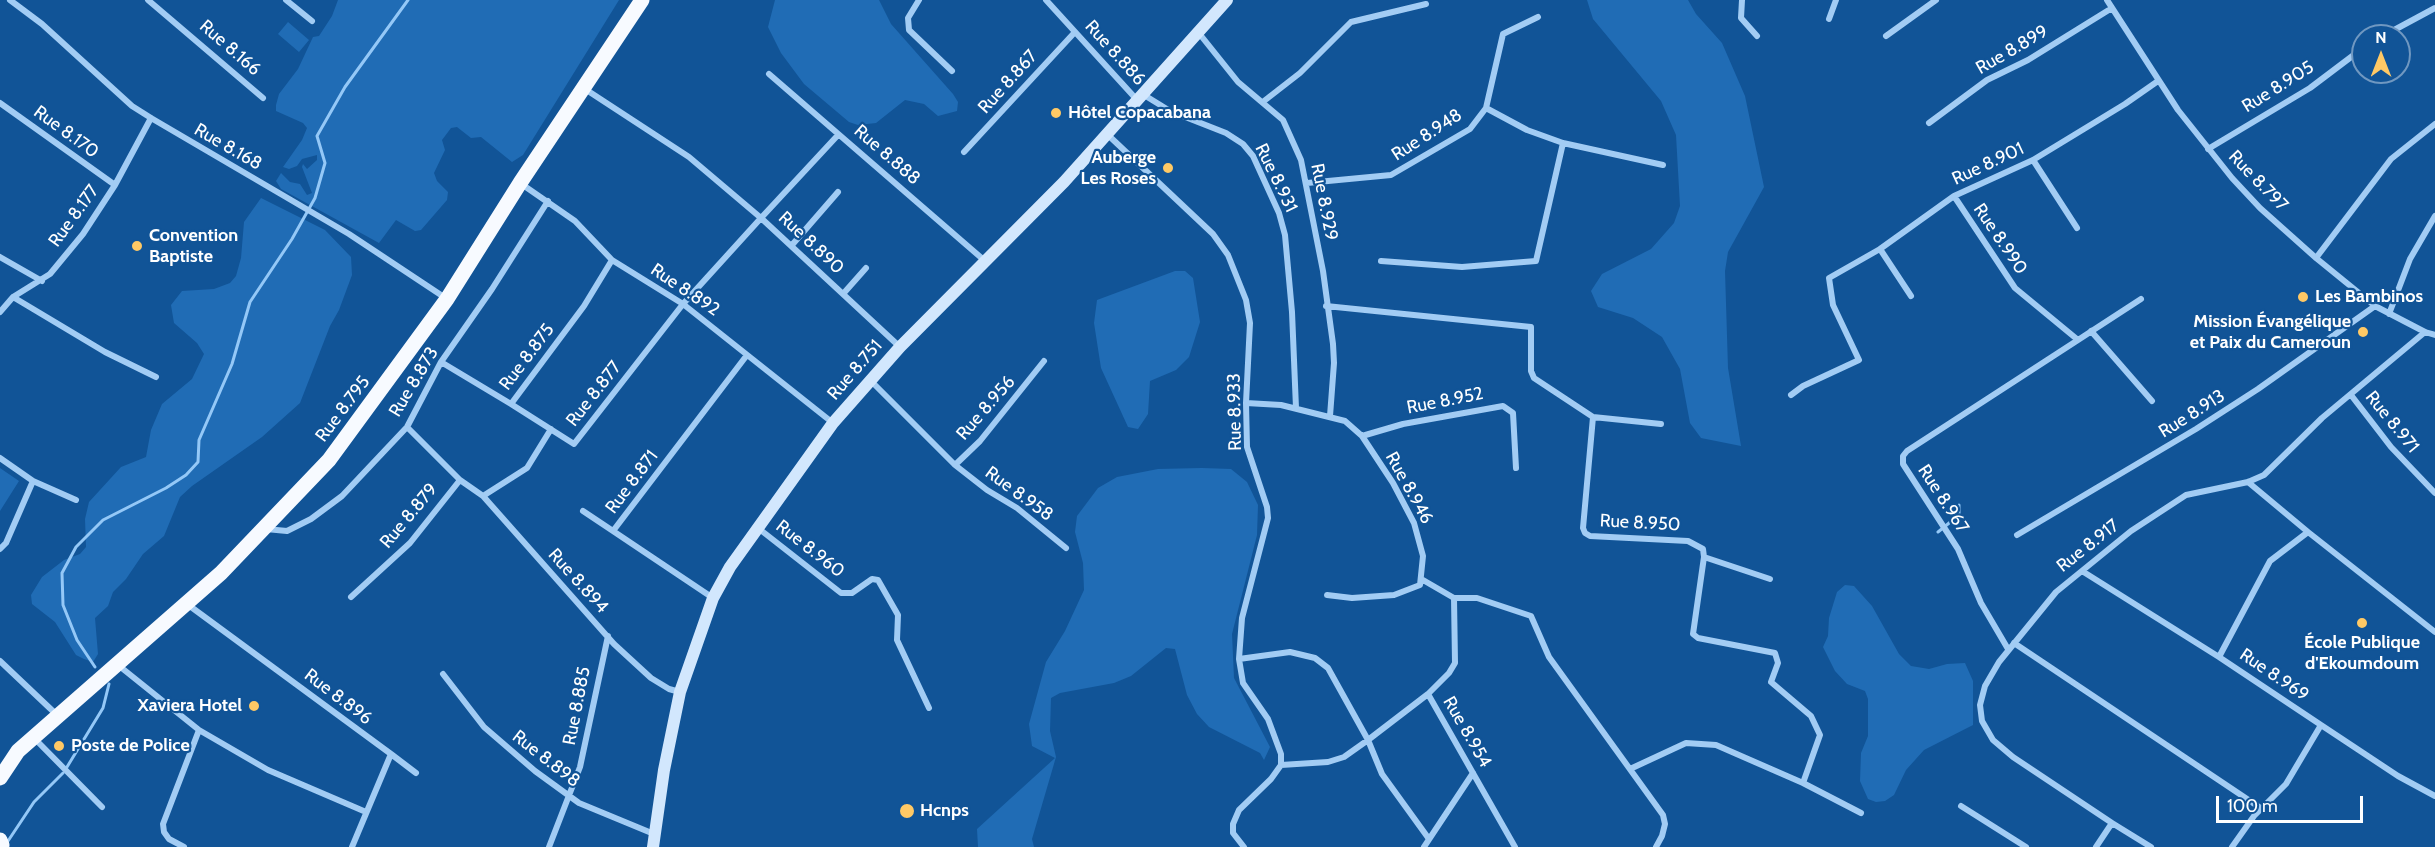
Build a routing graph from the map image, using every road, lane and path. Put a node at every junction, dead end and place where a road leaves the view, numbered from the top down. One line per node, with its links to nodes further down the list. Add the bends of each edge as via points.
1 (10, 0): 33 (street, Rue 8.168)
2 (148, 0): 28 (street, Rue 8.166)
3 (286, 0): 17 (street)
4 (642, 0): 27 (highway, Rue 8.795)
5 (919, 0): 24 (street, via 908,18 909,30)
6 (1046, 0): 19 (street, Rue 8.886)
7 (1227, 0): 20 (main road, Rue 8.751)
8 (1742, 0): 21 (street, via 1742,18)
9 (1836, 0): 16 (street)
10 (1936, 0): 22 (street)
11 (2107, 0): 13 (street, Rue 8.797)
12 (1426, 4): 30 (street, via 1351,22 1300,73)
13 (2112, 8): 26 (street, Rue 8.797); 34 (street, Rue 8.899, via 2028,60 1987,80)
14 (2435, 8): 18 (street)
15 (1538, 17): 32 (street, via 1503,34)
16 (1829, 19)
17 (312, 21)
18 (2405, 24)
19 (1075, 32): 29 (street, Rue 8.886); 40 (street, Rue 8.867)
20 (1198, 32): 29 (main road, Rue 8.751); 30 (street, Rue 8.929, via 1238,82)
21 (1757, 36)
22 (1886, 36)
23 (2351, 57): 39 (street, Rue 8.905, via 2310,88)
24 (952, 71)
25 (769, 74): 36 (street, Rue 8.888)
26 (2158, 81): 39 (street, Rue 8.797); 41 (street, Rue 8.901)
27 (584, 89): 43 (highway, Rue 8.795); 50 (street, via 689,158)
28 (263, 98)
29 (1141, 98): 37 (main road, Rue 8.751); 86 (street, Rue 8.931, via 1226,133 1254,156 1280,213 1285,235 1293,312)
30 (1264, 101): 44 (street, Rue 8.929, via 1283,120)
31 (0, 103): 45 (street, Rue 8.170)
32 (1486, 108): 38 (street, via 1527,130); 44 (street, Rue 8.948, via 1470,129 1397,173)
33 (150, 118): 45 (street, Rue 8.177); 64 (street, Rue 8.168, via 349,234)
34 (1929, 123)
35 (2435, 123): 55 (street, via 2391,159)
36 (838, 135): 50 (street); 57 (street, Rue 8.888)
37 (1108, 135): 57 (main road, Rue 8.751); 85 (street, Rue 8.933, via 1201,221 1228,255 1250,322)
38 (1563, 143): 42 (street); 58 (street, via 1536,261 1462,267)
39 (2208, 149): 55 (street, Rue 8.797, via 2260,208)
40 (964, 153)
41 (2033, 160): 47 (street, Rue 8.901); 51 (street)
42 (1663, 165)
43 (520, 183): 48 (street, Rue 8.892); 64 (highway, Rue 8.795)
44 (1307, 183): 67 (street, Rue 8.929)
45 (115, 185): 60 (street, Rue 8.177, via 83,234)
46 (838, 192): 52 (street)
47 (1954, 196): 53 (street, Rue 8.901); 74 (street, Rue 8.990, via 2015,288)
48 (548, 201): 56 (street, Rue 8.892, via 575,221); 78 (street, Rue 8.873)
49 (2435, 216): 70 (street, via 2410,259)
50 (761, 218): 52 (street, Rue 8.890); 66 (street, Rue 8.890)
51 (2076, 228)
52 (792, 245): 61 (street, Rue 8.890)
53 (1880, 249): 62 (street); 81 (street, Rue 8.901, via 1829,278 1833,305 1859,360)
54 (0, 257): 60 (street)
55 (2316, 258): 68 (street, Rue 8.797)
56 (612, 260): 66 (street, Rue 8.892); 84 (street, Rue 8.875, via 584,306)
57 (985, 261): 75 (main road, Rue 8.751)
58 (1381, 261)
59 (866, 268): 61 (street)
60 (42, 281): 63 (street, Rue 8.177)
61 (843, 294): 75 (street, Rue 8.890)
62 (1911, 296)
63 (13, 297): 69 (street, Rue 8.177); 79 (street, via 105,352)
64 (447, 299): 105 (highway, Rue 8.795, via 343,442)
65 (2140, 299): 71 (street)
66 (683, 304): 76 (street, Rue 8.892); 92 (street, Rue 8.877, via 574,444)
67 (1326, 306): 87 (street, Rue 8.929, via 1334,363); 88 (street, via 1532,327 1534,378)
68 (2375, 306): 70 (street, Rue 8.797); 108 (street, Rue 8.913, via 2225,411)
69 (0, 312)
70 (2389, 314): 72 (street, Rue 8.797)
71 (2091, 332): 74 (street); 83 (street)
72 (2425, 332): 73 (street, Rue 8.797); 82 (street, Rue 8.917)
73 (2435, 335)
74 (2078, 340): 123 (street, Rue 8.967, via 1903,456 1903,464 1958,549 1981,603)
75 (900, 347): 80 (main road, Rue 8.751)
76 (747, 355): 89 (street, Rue 8.892); 106 (street, Rue 8.871)
77 (1044, 361): 95 (street, Rue 8.956, via 980,441)
78 (441, 362): 84 (street, Rue 8.875); 91 (street, Rue 8.873)
79 (156, 377)
80 (870, 381): 89 (main road, Rue 8.751); 95 (street, Rue 8.956)
81 (1791, 395)
82 (2351, 395): 99 (street, Rue 8.917, via 2264,475); 100 (street, Rue 8.971, via 2391,447)
83 (2152, 400)
84 (511, 404): 92 (street, Rue 8.877)
85 (1246, 404): 86 (street, Rue 8.946); 125 (street, Rue 8.933, via 1247,447 1268,518 1242,618)
86 (1296, 408): 87 (street, Rue 8.946)
87 (1330, 416): 93 (street, Rue 8.946, via 1346,421)
88 (1593, 417): 90 (street); 111 (street, Rue 8.950, via 1585,533 1688,541 1703,549)
89 (833, 423): 104 (main road, Rue 8.751)
90 (1660, 424)
91 (406, 427): 97 (street, Rue 8.879); 105 (street, Rue 8.873, via 342,496 311,519 287,531)
92 (551, 429): 101 (street, via 527,468)
93 (1362, 436): 96 (street, Rue 8.952, via 1403,424 1503,406 1513,413); 114 (street, Rue 8.946, via 1414,523 1423,556)
94 (0, 458): 98 (street)
95 (955, 465): 109 (street, Rue 8.958)
96 (1516, 468)
97 (460, 480): 101 (street, Rue 8.894); 116 (street, Rue 8.879, via 410,543)
98 (33, 481): 102 (street); 110 (street)
99 (2248, 482): 107 (street); 112 (street, Rue 8.917, via 2186,495)
100 (2435, 494)
101 (483, 496): 121 (street, Rue 8.894)
102 (76, 500)
103 (583, 511): 106 (street)
104 (758, 528): 117 (main road, Rue 8.751); 131 (street, Rue 8.960, via 841,593 852,594 872,579 878,580 898,615 897,640)
105 (266, 529): 119 (highway, Rue 8.795)
106 (613, 531): 117 (street, Rue 8.871)
107 (2308, 532): 120 (street); 124 (street, Rue 8.969, via 2270,561)
108 (2017, 535)
109 (1066, 548)
110 (0, 549)
111 (1704, 557): 113 (street); 145 (street, via 1693,634 1775,653 1778,657 1771,682 1811,716 1820,735)
112 (2082, 571): 122 (street, Rue 8.917, via 2056,592); 124 (street)
113 (1770, 579)
114 (1423, 580): 115 (street, via 1414,590 1394,595); 118 (street)
115 (1327, 595)
116 (351, 597)
117 (713, 598): 129 (main road, Rue 8.751)
118 (1454, 598): 130 (street, via 1455,663); 141 (street, via 1476,598 1532,616 1549,657)
119 (186, 604): 127 (highway, Rue 8.795); 138 (street, Rue 8.896)
120 (2435, 632)
121 (608, 636): 129 (street, Rue 8.894, via 651,678); 147 (street, Rue 8.885, via 589,732)
122 (2014, 643): 123 (street, Rue 8.917); 150 (street)
123 (2008, 649): 153 (street, Rue 8.917, via 1985,686 1980,705 1982,721 1993,740)
124 (2219, 657): 133 (street, Rue 8.969)
125 (1239, 659): 136 (street, via 1290,652 1315,658 1328,668); 140 (street, Rue 8.933, via 1243,683 1278,740)
126 (0, 661): 132 (street)
127 (117, 665): 132 (highway, Rue 8.795); 134 (street)
128 (443, 674): 147 (street, Rue 8.898, via 490,733)
129 (680, 692): 154 (main road, Rue 8.751)
130 (1428, 694): 136 (street, Rue 8.954); 143 (street, Rue 8.954)
131 (929, 708)
132 (58, 715): 135 (highway, Rue 8.795)
133 (2321, 725): 146 (street, Rue 8.969); 150 (street, via 2286,784)
134 (199, 730): 151 (street, via 268,770); 157 (street, via 163,824 169,839)
135 (33, 738): 137 (highway, Rue 8.795); 149 (street)
136 (1368, 740): 140 (street, Rue 8.954, via 1344,757 1328,762); 155 (street, via 1382,774)
137 (18, 751): 139 (highway); 144 (highway, Rue 8.795)
138 (391, 754): 142 (street, Rue 8.896); 151 (street)
139 (0, 763)
140 (1281, 765): 161 (street, via 1239,810 1233,834)
141 (1630, 769): 145 (street, via 1686,743 1701,743 1716,745); 163 (street, via 1663,814 1665,824)
142 (416, 773)
143 (1473, 773): 155 (street); 156 (street, Rue 8.954)
144 (0, 778)
145 (1803, 783): 152 (street)
146 (2435, 796)
147 (570, 797): 154 (street, Rue 8.898); 159 (street, Rue 8.885)
148 (1961, 806): 164 (street)
149 (102, 807)
150 (2262, 809): 167 (street)
151 (366, 812): 158 (street)
152 (1861, 813)
153 (2112, 823): 165 (street); 166 (street)
154 (655, 834): 160 (main road, Rue 8.751)
155 (1429, 839): 162 (street)
156 (1514, 846)
157 (184, 847)
158 (352, 847)
159 (549, 847)
160 (653, 847)
161 (1244, 847)
162 (1424, 847)
163 (1656, 847)
164 (2026, 847)
165 (2096, 847)
166 (2151, 847)
167 (2232, 847)

